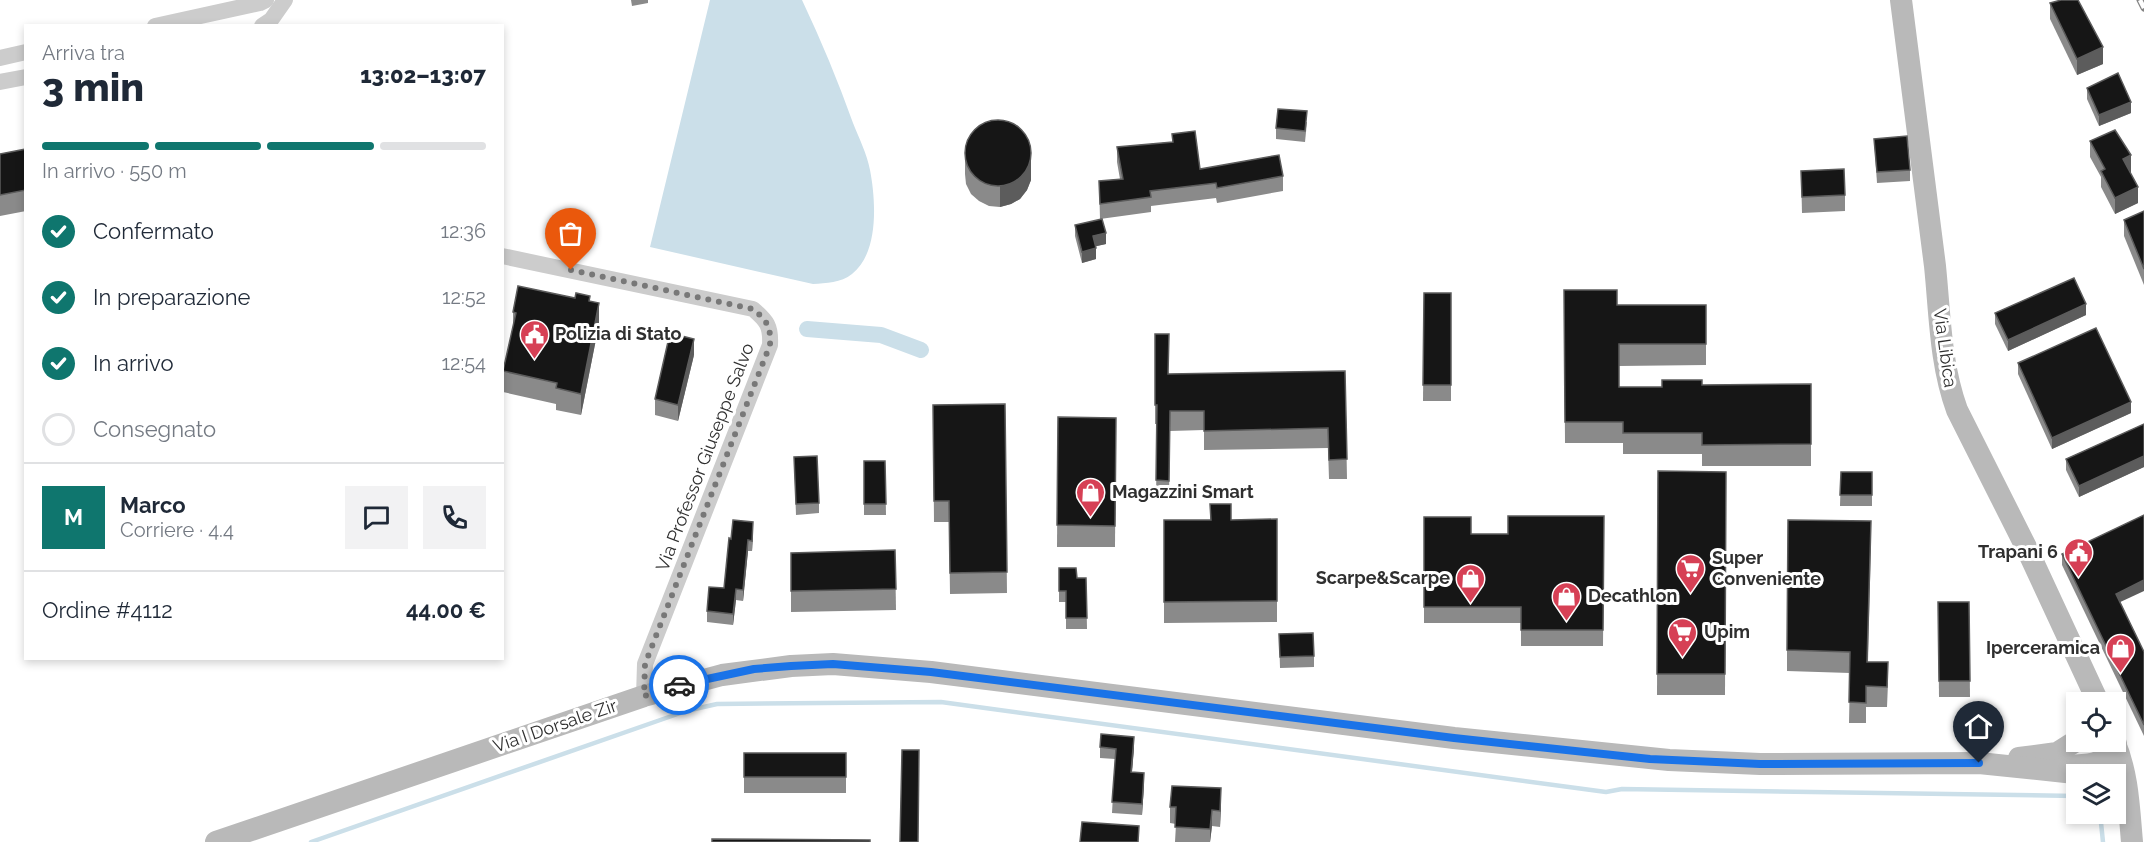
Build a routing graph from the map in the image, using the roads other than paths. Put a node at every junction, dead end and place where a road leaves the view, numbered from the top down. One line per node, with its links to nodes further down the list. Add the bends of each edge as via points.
1 (266, 0): 4 (street)
2 (285, 0): 5 (street)
3 (1901, 0): 10 (main road, Via Libica, via 1950,391 2027,549)
4 (164, 24)
5 (265, 24)
6 (13, 55): 7 (street)
7 (22, 78): 8 (street)
8 (0, 82)
9 (504, 256): 11 (street, Via Professor Giuseppe Salvo, via 753,309 765,319 771,332 770,345 645,664)
10 (2090, 692)
11 (644, 696): 15 (main road, Via I Dorsale Zir, via 754,669 833,664 931,672 1636,758 1760,764); 18 (main road, Via I Dorsale Zir)
12 (2066, 739): 15 (main road)
13 (2066, 748): 15 (main road, Via I Dorsale Zir)
14 (2110, 752): 15 (main road, Via I Dorsale Zir, via 2095,763)
15 (2043, 762): 16 (main road, Via I Dorsale Zir)
16 (2066, 769)
17 (2126, 811): 19 (main road)
18 (216, 842)
19 (2132, 842)

